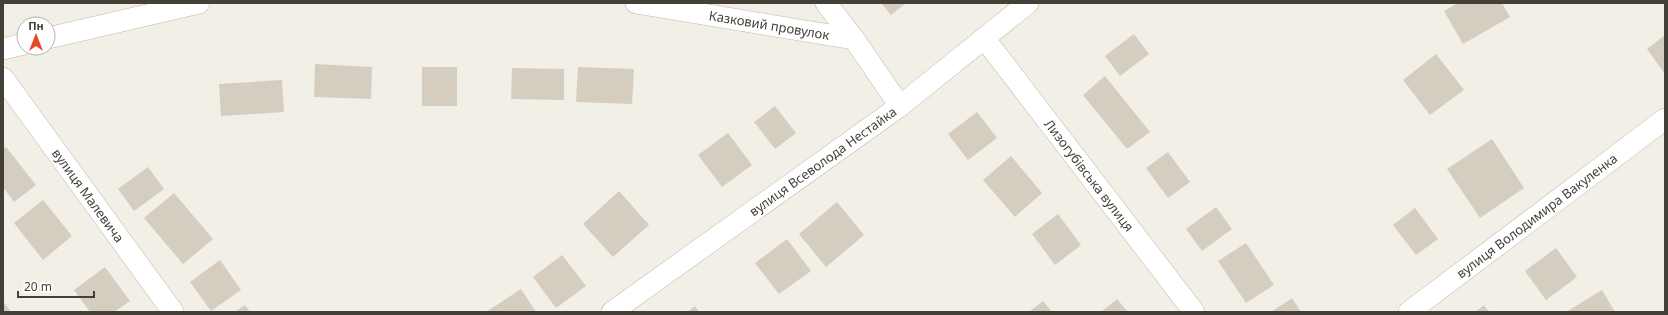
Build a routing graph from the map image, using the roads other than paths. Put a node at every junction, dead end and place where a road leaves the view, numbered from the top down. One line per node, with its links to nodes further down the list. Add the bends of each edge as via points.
1 (200, 3): 5 (street)
2 (636, 3): 7 (street, Казковий провулок)
3 (826, 3): 7 (street)
4 (1028, 3): 6 (street, вулиця Всеволода Нестайка)
5 (56, 36)
6 (984, 38): 11 (street, вулиця Всеволода Нестайка); 15 (street, Лизогубівська вулиця)
7 (854, 39): 11 (street)
8 (16, 46): 9 (street)
9 (3, 49)
10 (3, 78): 13 (street, вулиця Малевича)
11 (900, 106): 14 (street, вулиця Всеволода Нестайка)
12 (1665, 119): 16 (street, вулиця Володимира Вакуленка)
13 (173, 312)
14 (612, 312)
15 (1194, 312)
16 (1409, 312)

